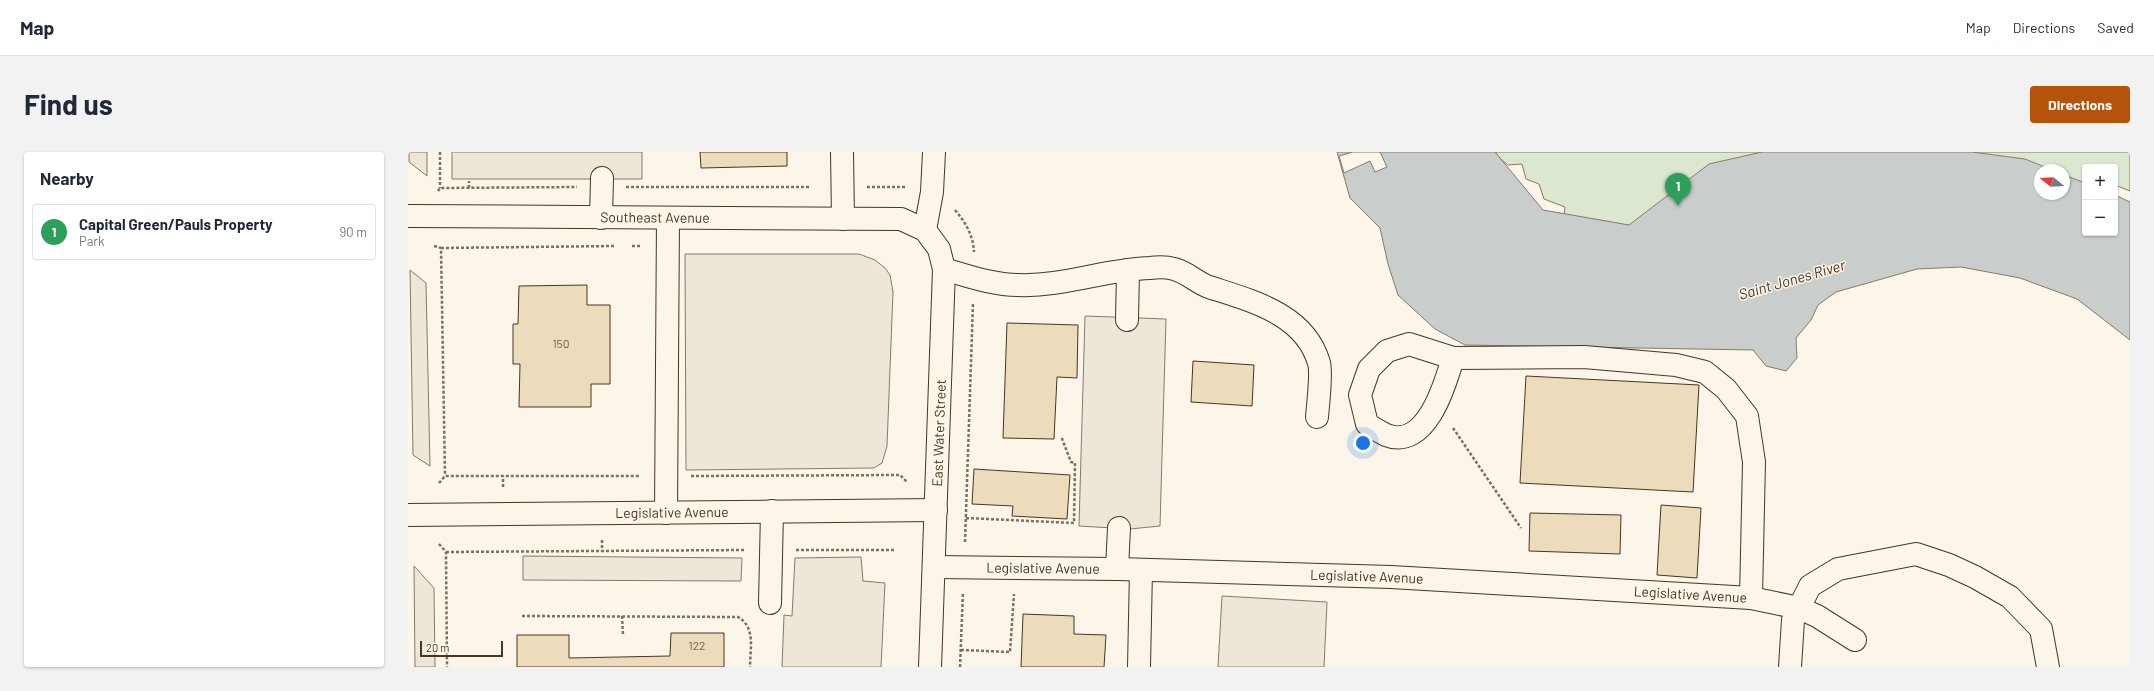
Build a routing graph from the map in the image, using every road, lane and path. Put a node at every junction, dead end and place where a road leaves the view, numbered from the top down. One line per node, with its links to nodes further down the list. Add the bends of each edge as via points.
1 (440, 152): 7 (path)
2 (842, 152): 12 (street)
3 (934, 152): 14 (street, via 932,192)
4 (602, 178): 10 (street)
5 (865, 187): 6 (path)
6 (912, 187)
7 (440, 188)
8 (951, 204): 20 (path, via 966,222)
9 (408, 216): 10 (street, Southeast Avenue)
10 (602, 218): 11 (street, Southeast Avenue)
11 (668, 218): 12 (street, Southeast Avenue); 38 (street)
12 (843, 219): 13 (street, Southeast Avenue)
13 (901, 219): 14 (street, East Water Street)
14 (925, 230): 21 (street, East Water Street, via 939,249)
15 (434, 246): 19 (path)
16 (614, 246): 19 (path)
17 (632, 246): 18 (path)
18 (647, 246)
19 (441, 248): 29 (path)
20 (974, 256)
21 (944, 269): 22 (street, via 994,283 1018,286); 36 (street, East Water Street)
22 (1128, 270): 24 (street); 27 (street, via 1175,269 1204,286 1257,303 1282,315 1307,336 1319,364)
23 (973, 299): 40 (path)
24 (1127, 320)
25 (1452, 358): 26 (street); 26 (street, via 1409,344 1387,351 1369,369 1360,395 1367,424 1387,436 1406,437 1423,425); 55 (street, via 1584,357 1676,365 1705,372 1726,389 1747,416 1754,462)
26 (1437, 405): 42 (path)
27 (1317, 417)
28 (1061, 436): 40 (path, via 1071,462 1076,462 1074,523)
29 (445, 476): 30 (path); 34 (path)
30 (503, 476): 31 (path); 35 (path)
31 (643, 476)
32 (688, 476): 33 (path, via 900,475)
33 (907, 482)
34 (439, 483)
35 (503, 487)
36 (936, 510): 37 (street, Legislative Avenue); 50 (street, East Water Street)
37 (772, 511): 38 (street, Legislative Avenue); 45 (street)
38 (666, 512): 39 (street, Legislative Avenue)
39 (408, 515)
40 (966, 518): 47 (path)
41 (1119, 528): 51 (street)
42 (1521, 528)
43 (602, 540): 48 (path)
44 (439, 544): 49 (path)
45 (772, 550): 46 (path); 48 (path); 56 (street)
46 (896, 550)
47 (965, 550)
48 (602, 551): 49 (path)
49 (446, 552): 63 (path)
50 (934, 567): 51 (street, Legislative Avenue); 65 (street, East Water Street)
51 (1117, 569): 52 (street, Legislative Avenue)
52 (1141, 570): 55 (street, Legislative Avenue, via 1391,577); 67 (street)
53 (963, 586): 62 (path)
54 (1014, 588): 62 (path, via 1010,652)
55 (1751, 598): 57 (street, Legislative Avenue)
56 (770, 603)
57 (1799, 608): 61 (street, Legislative Avenue); 68 (street, via 1793,620); 69 (street, via 1810,586 1838,569 1916,554 1969,574 2010,596 2041,629)
58 (522, 616): 59 (path)
59 (622, 616): 60 (path); 64 (path, via 738,617 747,624 751,634)
60 (623, 635)
61 (1855, 640)
62 (961, 650): 66 (path)
63 (448, 667)
64 (750, 667)
65 (930, 667)
66 (960, 667)
67 (1139, 667)
68 (1790, 667)
69 (2048, 667)

